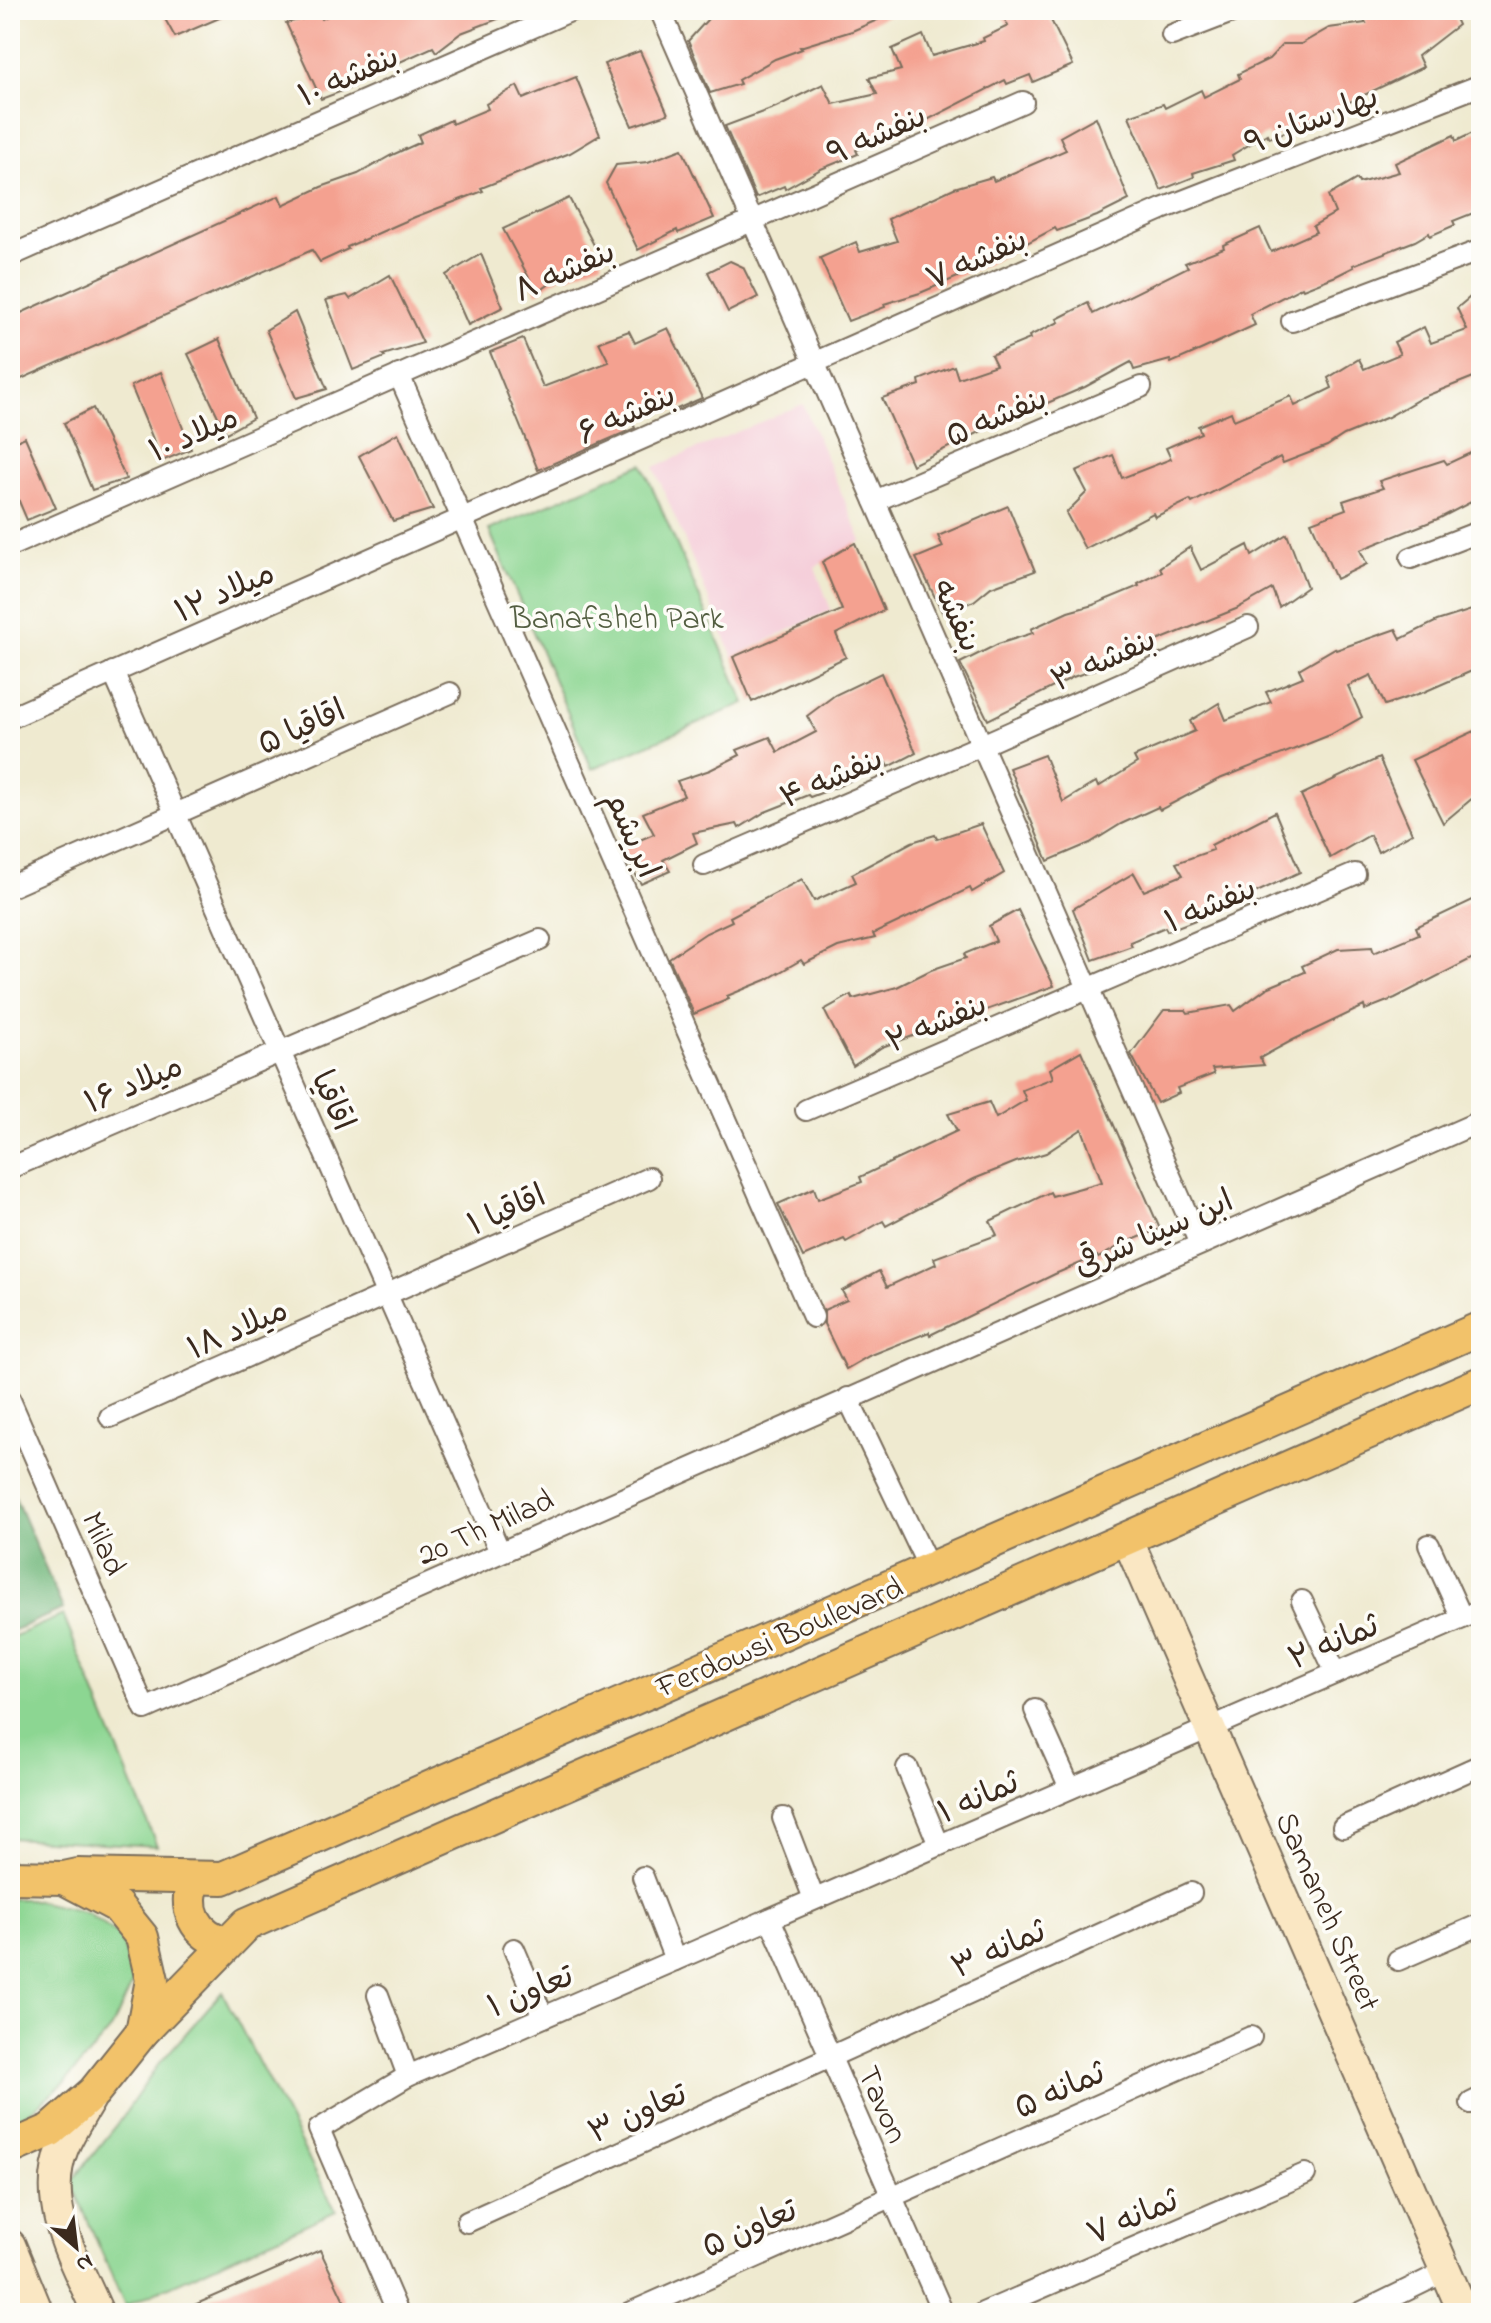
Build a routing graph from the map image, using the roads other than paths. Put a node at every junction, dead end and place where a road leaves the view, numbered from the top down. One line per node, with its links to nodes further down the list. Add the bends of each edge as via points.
1 (572, 10): 10 (street, بنفشه ۱۰)
2 (660, 10): 8 (street, بنفشه)
3 (1237, 10): 4 (street)
4 (1172, 35)
5 (1481, 85): 7 (street, بهارستان ۹)
6 (1023, 102): 8 (street, بنفشه ۹)
7 (1162, 209): 12 (street, بنفشه ۷)
8 (753, 221): 12 (street, بنفشه); 13 (street, بنفشه ۸)
9 (1481, 250): 11 (street)
10 (10, 256)
11 (1292, 321)
12 (815, 362): 15 (street, بنفشه); 16 (street, بنفشه ۶)
13 (399, 375): 16 (street, ابریشم); 18 (street, میلاد ۱۰)
14 (1141, 387): 15 (street, بنفشه ۵)
15 (875, 501): 24 (street, بنفشه)
16 (462, 518): 21 (street, میلاد ۱۲); 38 (street, ابریشم)
17 (1481, 531): 19 (street)
18 (10, 546)
19 (1411, 558)
20 (1248, 627): 24 (street, بنفشه ۳)
21 (113, 672): 23 (street, میلاد ۱۲); 25 (street, اقاقیا)
22 (450, 693): 25 (street, اقاقیا ۵)
23 (10, 718)
24 (982, 745): 26 (street, بنفشه ۴); 30 (street, بنفشه)
25 (175, 814): 28 (street, اقاقیا ۵); 31 (street, اقاقیا)
26 (704, 865)
27 (1355, 874): 30 (street, بنفشه ۱)
28 (10, 887)
29 (540, 940): 31 (street, میلاد ۱۶)
30 (1089, 989): 32 (street, بنفشه ۲); 36 (street, بنفشه)
31 (280, 1052): 34 (street, میلاد ۱۶); 37 (street, اقاقیا)
32 (806, 1110)
33 (1481, 1121): 36 (street, ابن سینا شرقی)
34 (10, 1168)
35 (649, 1178): 37 (street, اقاقیا ۱)
36 (1200, 1244): 41 (street, ابن سینا شرقی)
37 (387, 1295): 43 (street, میلاد ۱۸); 46 (street, اقاقیا)
38 (813, 1317)
39 (1481, 1328): 47 (main road, Ferdowsi Boulevard)
40 (1481, 1383): 44 (main road, Ferdowsi Boulevard)
41 (848, 1398): 46 (street, 20 Th Milad); 47 (street)
42 (10, 1400): 51 (street, Milad)
43 (110, 1417)
44 (1127, 1538): 53 (street, Samaneh Street); 68 (main road, Ferdowsi Boulevard, via 247,1924)
45 (1429, 1545): 49 (street)
46 (500, 1552): 51 (street, 20 Th Milad)
47 (930, 1570): 63 (main road, Ferdowsi Boulevard, via 223,1878)
48 (1302, 1601): 50 (street)
49 (1472, 1614): 50 (street, ثمانه ۲)
50 (1336, 1673): 53 (street, ثمانه ۲)
51 (145, 1709)
52 (1035, 1710): 56 (street)
53 (1209, 1728): 56 (street, ثمانه ۱); 84 (street, Samaneh Street)
54 (1481, 1765): 58 (street)
55 (907, 1768): 59 (street)
56 (1070, 1788): 59 (street, ثمانه ۱)
57 (783, 1818): 65 (street)
58 (1343, 1827)
59 (939, 1845): 65 (street, ثمانه ۱)
60 (10, 1877): 62 (main road, Ferdowsi Boulevard)
61 (643, 1877): 70 (street)
62 (64, 1878): 63 (main road, Ferdowsi Boulevard); 74 (main road, via 117,1906 142,1937 152,1980)
63 (195, 1878): 68 (main road, via 189,1899 193,1920 207,1936)
64 (1191, 1893): 76 (street, ثمانه ۳)
65 (814, 1899): 66 (street, ثمانه ۱)
66 (770, 1919): 70 (street, تعاون ۱); 76 (street, Tavon)
67 (1481, 1924): 71 (street)
68 (227, 1943): 74 (main road, Ferdowsi Boulevard)
69 (514, 1949): 73 (street)
70 (675, 1960): 73 (street, تعاون ۱)
71 (1398, 1960)
72 (378, 1995): 77 (street)
73 (543, 2017): 77 (street, تعاون ۱)
74 (142, 2032): 78 (main road, Ferdowsi Boulevard)
75 (1251, 2037): 81 (street, ثمانه ۵)
76 (831, 2057): 81 (street, Tavon); 82 (street, تعاون ۳)
77 (408, 2076): 87 (street, تعاون ۱, via 319,2129)
78 (94, 2092): 79 (main road, Ferdowsi Boulevard, via 51,2130); 86 (street, via 62,2149 56,2189 58,2221)
79 (10, 2148)
80 (1305, 2174): 90 (street, ثمانه ۷)
81 (892, 2196): 88 (street, تعاون ۵); 89 (street, Tavon)
82 (467, 2222)
83 (10, 2245): 85 (street)
84 (1446, 2271): 91 (street); 92 (street, Samaneh Street)
85 (38, 2313)
86 (98, 2313)
87 (398, 2313)
88 (630, 2313)
89 (943, 2313)
90 (983, 2313)
91 (1360, 2313)
92 (1464, 2313)

